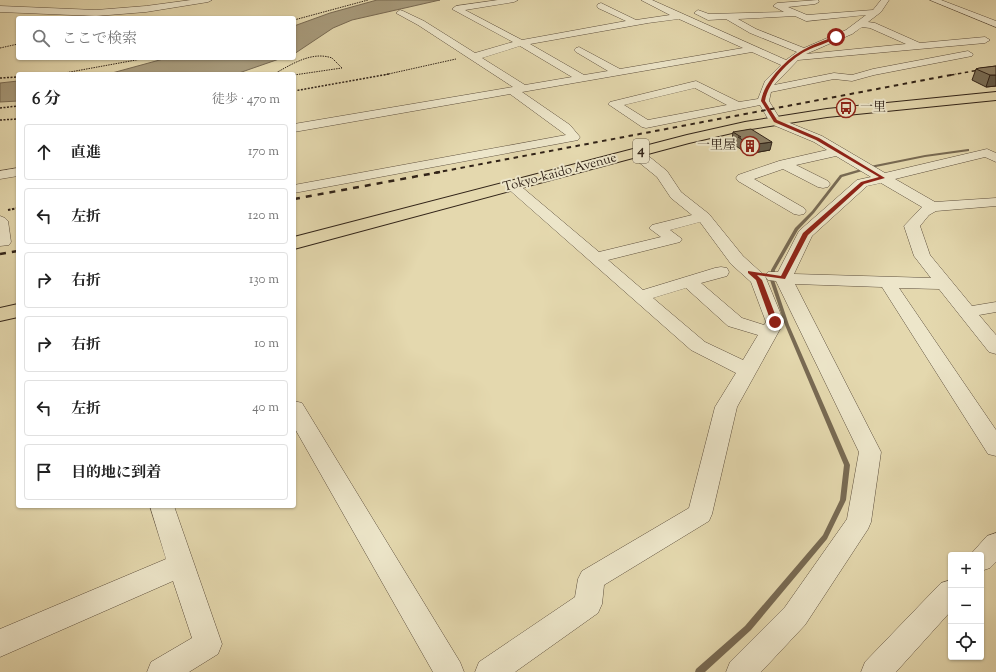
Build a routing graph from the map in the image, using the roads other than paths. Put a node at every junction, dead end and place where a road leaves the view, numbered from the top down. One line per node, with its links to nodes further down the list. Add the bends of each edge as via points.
1 (208, 0): 12 (street, via 96,13)
2 (514, 0): 24 (street, via 456,9)
3 (645, 0): 16 (street)
4 (784, 0): 7 (street)
5 (934, 0): 19 (street)
6 (819, 1): 7 (street)
7 (795, 4): 15 (street, via 777,6)
8 (845, 4): 11 (street)
9 (601, 6): 20 (street)
10 (715, 6): 14 (street, via 722,9)
11 (877, 6): 15 (street, via 806,18); 21 (street)
12 (0, 9)
13 (400, 13): 30 (street, via 421,23)
14 (698, 13): 16 (street); 18 (street, via 708,17)
15 (796, 14): 18 (street)
16 (678, 16): 20 (street); 26 (street)
17 (996, 16): 19 (street)
18 (728, 17): 28 (street)
19 (978, 17): 22 (street)
20 (634, 22): 24 (street)
21 (860, 24): 25 (street, via 872,25); 28 (street, via 849,32)
22 (996, 24)
23 (985, 40): 25 (street)
24 (521, 43): 30 (street); 34 (street)
25 (919, 46): 31 (street); 32 (street)
26 (753, 49): 32 (street); 33 (street)
27 (579, 50): 33 (street)
28 (804, 51): 32 (street)
29 (968, 54): 31 (street)
30 (473, 57): 35 (street)
31 (952, 58): 36 (street, via 852,78 834,76)
32 (790, 62): 36 (street, via 770,81)
33 (618, 72): 34 (street)
34 (583, 79): 35 (street)
35 (519, 90): 40 (street); 50 (street, via 529,102 573,133 574,137)
36 (764, 96): 38 (street); 39 (street)
37 (996, 96): 39 (highway, Tokyo-kaido Avenue / 4, via 846,110)
38 (738, 106): 38 (street, via 646,124 614,104 696,84)
39 (775, 121): 41 (street); 42 (highway, Tokyo-kaido Avenue / 4, via 687,139)
40 (296, 128)
41 (839, 151): 44 (street); 47 (street)
42 (636, 153): 49 (highway, Tokyo-kaido Avenue / 4); 54 (street, via 662,174 676,195)
43 (993, 154): 47 (street)
44 (784, 164): 48 (street); 53 (street, via 743,178)
45 (16, 172): 46 (street)
46 (0, 175)
47 (883, 178): 52 (street); 61 (street, via 862,183 805,234)
48 (823, 184)
49 (512, 186): 57 (highway, Tokyo-kaido Avenue / 4); 58 (street)
50 (296, 189)
51 (996, 202): 52 (street)
52 (932, 207): 64 (street, via 912,226 922,256)
53 (799, 211)
54 (704, 217): 58 (street, via 657,228 674,239); 60 (street, via 737,260)
55 (0, 221): 56 (street)
56 (7, 241)
57 (296, 242)
58 (596, 258): 65 (street)
59 (721, 272): 62 (street)
60 (753, 272): 61 (street); 70 (street, via 759,280 775,322)
61 (780, 277): 63 (street); 84 (street, via 870,452 859,522 795,616)
62 (689, 282): 65 (street); 70 (street, via 735,322)
63 (887, 282): 64 (street); 74 (street)
64 (944, 284): 68 (street)
65 (640, 296): 72 (street, via 698,346)
66 (996, 307): 68 (street)
67 (16, 310): 69 (highway)
68 (967, 312): 71 (street)
69 (0, 314)
70 (769, 332): 72 (street)
71 (996, 348)
72 (747, 370): 83 (street, via 726,407 700,514 590,579 588,604)
73 (296, 411): 82 (street)
74 (996, 448)
75 (163, 508): 78 (street)
76 (996, 544): 77 (street)
77 (984, 557)
78 (181, 564): 80 (street); 81 (street, via 208,644)
79 (948, 595): 85 (street)
80 (0, 643)
81 (162, 672)
82 (449, 672)
83 (490, 672)
84 (741, 672)
85 (876, 672)

